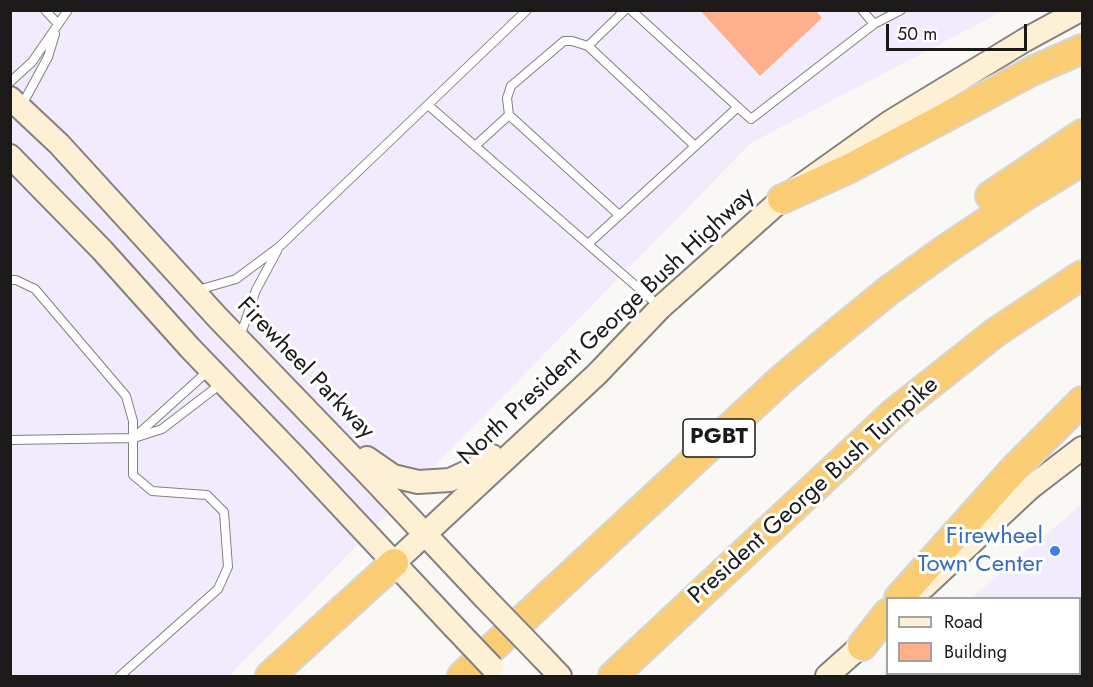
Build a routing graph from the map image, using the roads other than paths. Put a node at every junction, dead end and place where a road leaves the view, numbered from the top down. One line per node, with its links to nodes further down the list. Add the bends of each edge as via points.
1 (45, 10): 9 (lane)
2 (68, 10): 9 (lane)
3 (527, 10): 14 (lane)
4 (625, 10): 11 (lane)
5 (631, 10): 16 (lane)
6 (862, 10): 10 (lane)
7 (901, 10): 10 (lane)
8 (1080, 10): 23 (main road, North President George Bush Highway, via 890,122)
9 (58, 24): 13 (lane, via 32,62); 15 (lane, via 48,57)
10 (874, 24): 16 (lane, via 751,119)
11 (588, 46): 17 (lane, via 564,41 511,86 507,98); 20 (lane)
12 (1083, 49): 23 (highway, via 1032,71 850,168)
13 (10, 82)
14 (428, 105): 19 (lane); 26 (lane)
15 (14, 107): 29 (main road, Firewheel Parkway, via 59,144)
16 (738, 107): 20 (lane)
17 (509, 115): 19 (lane); 24 (lane)
18 (1083, 134): 30 (highway, via 940,232)
19 (475, 146): 25 (lane)
20 (695, 146): 24 (lane)
21 (10, 156): 34 (main road)
22 (1083, 161): 30 (highway, PGBT, via 980,225)
23 (782, 199): 31 (main road, North President George Bush Highway)
24 (619, 215): 25 (lane)
25 (588, 244): 31 (lane)
26 (279, 248): 29 (lane, via 236,279); 32 (lane, via 256,290)
27 (1083, 275): 52 (highway, President George Bush Turnpike, via 996,332 895,412)
28 (10, 280): 37 (lane, via 35,289 126,396)
29 (194, 291): 32 (main road, Firewheel Parkway)
30 (888, 291): 49 (highway, PGBT, via 782,379)
31 (661, 307): 33 (main road, North President George Bush Highway)
32 (239, 340): 36 (main road, Firewheel Parkway)
33 (597, 374): 36 (main road, via 562,394 480,466 450,480 418,482 393,476 353,446); 40 (main road, North President George Bush Highway)
34 (217, 375): 37 (lane); 37 (lane, via 162,429); 41 (main road)
35 (1083, 401): 42 (highway, via 1016,467)
36 (333, 437): 40 (main road, Firewheel Parkway)
37 (134, 438): 38 (lane); 47 (lane, via 133,475 148,488 207,495 224,512 228,567 218,589)
38 (10, 440)
39 (1083, 448): 43 (main road, via 1030,488)
40 (426, 534): 41 (main road, North President George Bush Highway); 51 (main road, Firewheel Parkway, bridge)
41 (394, 563): 48 (highway); 50 (main road, bridge)
42 (900, 597)
43 (913, 597)
44 (886, 616): 46 (highway)
45 (886, 623): 46 (main road)
46 (862, 646): 53 (main road)
47 (120, 676)
48 (270, 676)
49 (462, 676)
50 (500, 676)
51 (560, 676)
52 (613, 676)
53 (827, 676)

